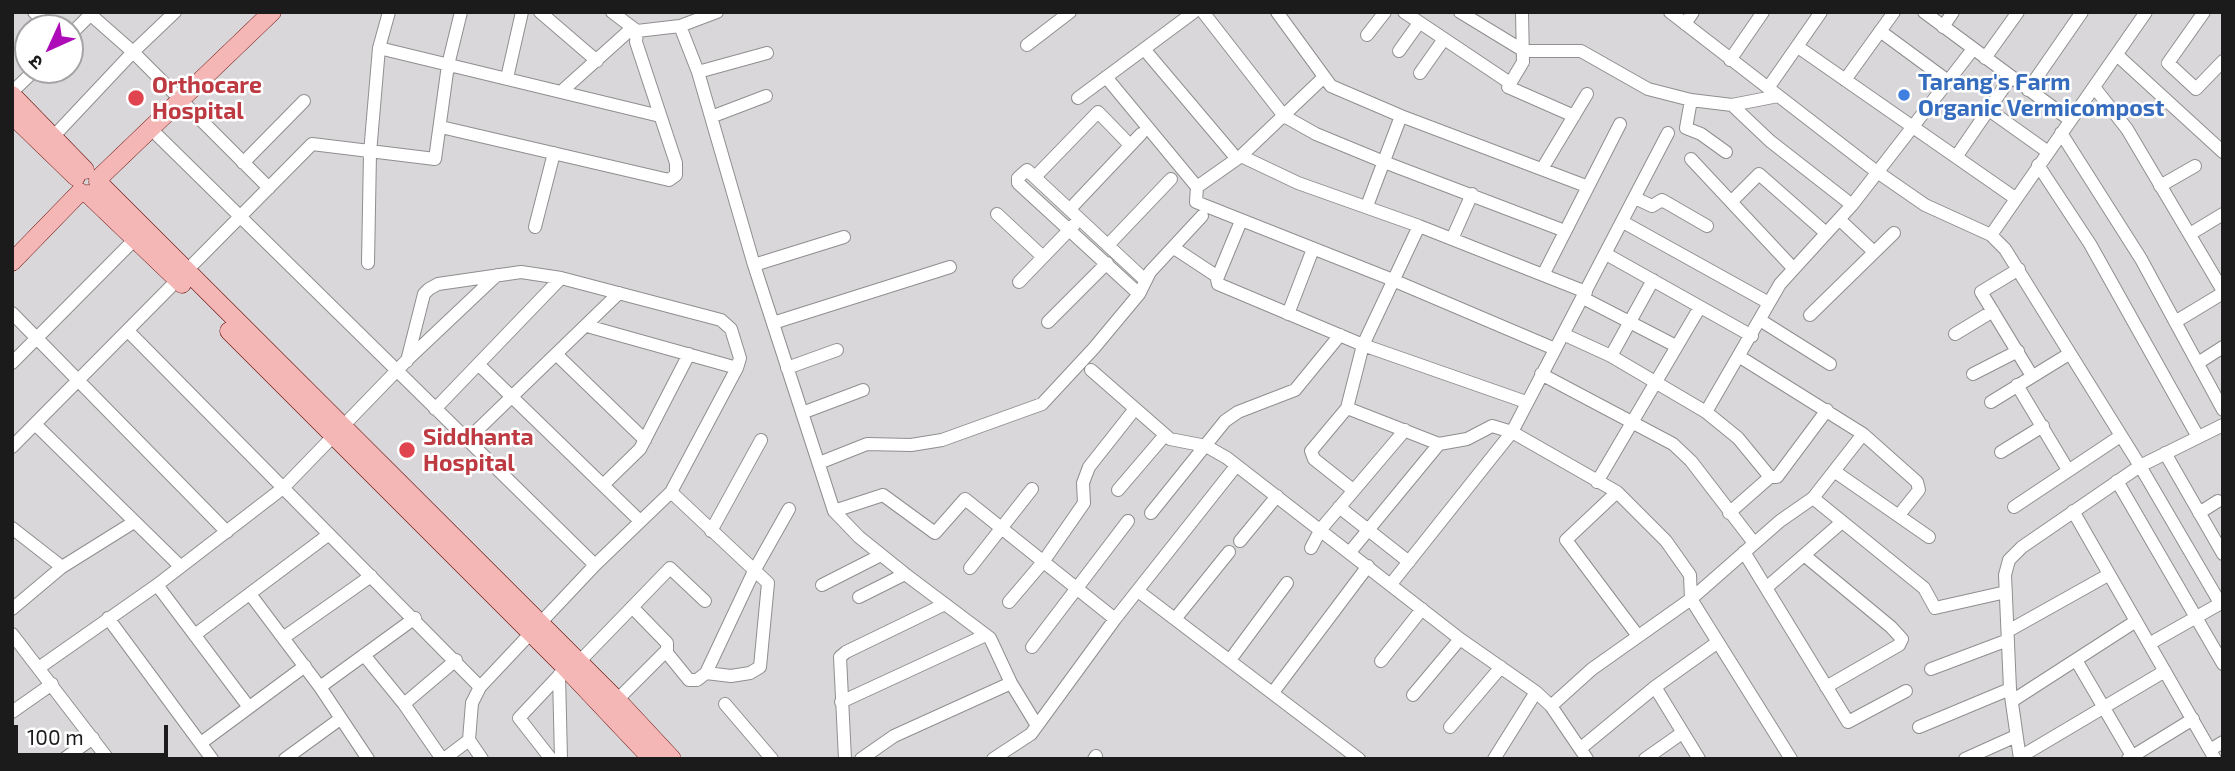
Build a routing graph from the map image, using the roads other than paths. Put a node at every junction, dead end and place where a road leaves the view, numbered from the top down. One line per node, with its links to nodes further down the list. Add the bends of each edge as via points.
1 (175, 12): 48 (street)
2 (254, 12): 72 (street)
3 (272, 12): 72 (street)
4 (388, 12): 43 (street)
5 (461, 12): 55 (street)
6 (522, 12): 60 (street)
7 (540, 12): 53 (street)
8 (612, 12): 37 (street)
9 (718, 12): 34 (street)
10 (1070, 12): 41 (street)
11 (1194, 12): 44 (street)
12 (1203, 12): 80 (street)
13 (1296, 12): 31 (street)
14 (1385, 12): 39 (street)
15 (1404, 12): 32 (street)
16 (1461, 12): 35 (street)
17 (1482, 12): 35 (street)
18 (1522, 12): 47 (street)
19 (1670, 12): 33 (street)
20 (1693, 12): 33 (street)
21 (1763, 12): 52 (street)
22 (1821, 12): 42 (street)
23 (1894, 12): 38 (street)
24 (1924, 12): 36 (street)
25 (1953, 12): 36 (street)
26 (2018, 12): 51 (street)
27 (2082, 12): 67 (street)
28 (2146, 12): 50 (street)
29 (2204, 12): 54 (street, via 2168,63 2196,89)
30 (92, 13): 48 (street)
31 (1281, 17): 61 (street)
32 (1419, 23): 40 (street); 46 (street)
33 (1685, 24): 52 (street)
34 (680, 26): 37 (street); 56 (street)
35 (1482, 26): 47 (street)
36 (1943, 26): 45 (street)
37 (634, 30): 53 (street); 79 (street)
38 (1880, 31): 62 (street); 63 (street)
39 (1367, 35)
40 (1444, 39): 57 (street); 64 (street)
41 (1027, 45)
42 (1798, 47): 62 (street); 68 (street)
43 (379, 48): 55 (street); 97 (street)
44 (1144, 49): 58 (street); 99 (street)
45 (1973, 49): 51 (street); 63 (street)
46 (1399, 51)
47 (1524, 51): 64 (street); 74 (street, via 1580,51 1648,89)
48 (133, 52): 72 (street); 92 (street)
49 (767, 53): 56 (street)
50 (2117, 55): 65 (street); 96 (street)
51 (1985, 58): 59 (street)
52 (1730, 60): 68 (street)
53 (597, 61): 66 (street)
54 (2223, 61)
55 (448, 65): 60 (street); 86 (street)
56 (698, 72): 83 (street)
57 (1420, 73)
58 (1106, 77): 73 (street); 113 (street)
59 (2011, 77): 67 (street); 77 (street)
60 (507, 78): 66 (street)
61 (1324, 78): 80 (street); 81 (street, via 1331,86)
62 (1846, 80): 87 (street)
63 (1948, 81): 87 (street)
64 (1510, 83): 82 (street, via 1509,88)
65 (2094, 87): 84 (street); 112 (street, via 2127,129)
66 (562, 90): 79 (street)
67 (2028, 90): 84 (street)
68 (1773, 92): 76 (street); 107 (street)
69 (12, 94): 92 (street)
70 (1587, 94): 82 (street)
71 (766, 96): 83 (street)
72 (175, 97): 88 (street); 103 (street); 110 (street)
73 (1078, 98)
74 (1686, 99): 76 (street); 94 (street, via 1686,128)
75 (304, 101): 103 (street)
76 (1732, 105): 119 (street)
77 (1989, 110): 95 (street); 100 (street)
78 (12, 115): 110 (street)
79 (660, 116): 98 (street, via 677,171 669,180)
80 (1284, 116): 99 (street); 102 (street)
81 (1401, 116): 102 (street); 106 (street)
82 (1574, 116): 106 (street)
83 (710, 117): 151 (street)
84 (2070, 121): 89 (street)
85 (1620, 124): 111 (street)
86 (441, 127): 97 (street, via 433,160); 98 (street)
87 (1913, 127): 100 (street); 107 (street)
88 (150, 128): 110 (street); 125 (street)
89 (2062, 133): 95 (street); 177 (street)
90 (1141, 134): 93 (street)
91 (1668, 134): 116 (street)
92 (53, 137): 110 (street)
93 (1130, 145): 108 (street, via 1098,112); 121 (street)
94 (1726, 152)
95 (2048, 152): 104 (street)
96 (2223, 152)
97 (370, 153): 114 (street, via 313,145); 149 (street)
98 (554, 153): 132 (street)
99 (1239, 158): 113 (street); 120 (street)
100 (1956, 158): 117 (street)
101 (1691, 159): 118 (street)
102 (1384, 162): 115 (street); 120 (street)
103 (243, 163): 114 (street)
104 (2038, 165): 117 (street); 233 (street, via 2090,244)
105 (2195, 166): 112 (street)
106 (1542, 169): 111 (street)
107 (1878, 173): 119 (street); 138 (street, via 1924,205)
108 (1035, 177): 121 (street); 133 (street, via 1026,170 1017,180)
109 (1171, 179): 142 (street)
110 (88, 181): 140 (street); 148 (street); 157 (street)
111 (1586, 186): 134 (street)
112 (2160, 186): 137 (street)
113 (1197, 187): 128 (street, via 1200,206)
114 (269, 188): 125 (street)
115 (1472, 194): 134 (street); 141 (street)
116 (1635, 198): 129 (street); 131 (street, via 1652,206 1662,200)
117 (2015, 198): 138 (street)
118 (1732, 201): 135 (street, via 1759,174); 153 (street)
119 (1852, 205): 127 (street)
120 (1367, 206): 130 (street)
121 (1070, 209): 126 (street)
122 (998, 214): 147 (street)
123 (2223, 214): 137 (street)
124 (1202, 216): 143 (street)
125 (240, 217): 157 (street); 205 (street)
126 (1080, 219): 133 (street); 142 (street)
127 (1839, 219): 135 (street); 145 (street)
128 (1241, 221): 144 (street); 158 (street)
129 (1623, 222): 146 (street); 168 (street)
130 (1419, 226): 141 (street); 161 (street)
131 (1707, 226)
132 (535, 227)
133 (1070, 229): 147 (street); 150 (street)
134 (1565, 231): 156 (street)
135 (1826, 233): 153 (street)
136 (1894, 233): 145 (street)
137 (2190, 234): 164 (street)
138 (1991, 235): 154 (street)
139 (844, 236): 151 (street)
140 (135, 239): 157 (street); 185 (street)
141 (1452, 239): 156 (street)
142 (1109, 244): 160 (street)
143 (1174, 248): 158 (street); 160 (street)
144 (1313, 249): 161 (street); 172 (street)
145 (1874, 252): 173 (street)
146 (1606, 254): 162 (street); 167 (street)
147 (1043, 257): 163 (street)
148 (13, 259)
149 (368, 263)
150 (1107, 263): 166 (street); 176 (street)
151 (754, 265): 178 (street)
152 (950, 267): 178 (street)
153 (1793, 268): 168 (street)
154 (2019, 269): 170 (street, via 1982,292); 193 (street)
155 (497, 275): 159 (street, via 521,272); 197 (street); 197 (street, via 429,289)
156 (1543, 275): 167 (street)
157 (182, 276): 180 (street); 228 (street)
158 (1218, 277): 172 (street, via 1218,284)
159 (561, 278): 165 (street); 201 (street)
160 (1145, 280): 166 (street)
161 (1393, 280): 186 (street); 189 (street)
162 (1653, 280): 169 (street); 174 (street)
163 (1019, 282)
164 (2223, 292): 177 (street)
165 (620, 293): 179 (street); 202 (street, via 727,324 740,349)
166 (1139, 294): 243 (street, via 1042,404 942,440 867,444)
167 (1584, 295): 174 (street); 181 (street)
168 (1769, 303): 175 (street)
169 (1700, 307): 184 (street); 187 (street)
170 (1993, 311): 182 (street); 191 (street)
171 (12, 313): 185 (street)
172 (1288, 314): 183 (street)
173 (1810, 315)
174 (1631, 320): 187 (street); 195 (street)
175 (1760, 320): 184 (street); 200 (street)
176 (1048, 322)
177 (2175, 322): 199 (street)
178 (773, 323): 203 (street)
179 (587, 326): 192 (street); 194 (street)
180 (128, 331): 209 (street); 252 (street)
181 (1563, 334): 189 (street); 195 (street)
182 (1955, 334)
183 (1340, 335): 186 (street); 239 (street, via 1300,386 1238,412)
184 (1752, 336): 196 (street)
185 (38, 337): 198 (street); 209 (street)
186 (1363, 345): 215 (street); 217 (street)
187 (1676, 346): 210 (street)
188 (2223, 347): 199 (street)
189 (1555, 349): 206 (street)
190 (837, 350): 203 (street)
191 (2018, 351): 207 (street); 208 (street)
192 (689, 354): 202 (street); 236 (street)
193 (2069, 354): 208 (street); 234 (street)
194 (556, 355): 214 (street); 236 (street)
195 (1611, 356): 210 (street)
196 (1740, 356): 220 (street); 222 (street)
197 (406, 361): 205 (street)
198 (12, 363)
199 (2197, 363): 213 (street)
200 (1830, 364)
201 (479, 365): 214 (street); 218 (street)
202 (737, 368): 256 (street)
203 (787, 368): 223 (street)
204 (1091, 370): 219 (street)
205 (397, 372): 218 (street); 228 (street)
206 (1541, 374): 215 (street); 224 (street)
207 (1973, 374)
208 (2032, 376): 211 (street)
209 (80, 379): 225 (street); 279 (street)
210 (1655, 382): 222 (street); 224 (street)
211 (2017, 385): 216 (street); 227 (street)
212 (863, 390): 223 (street)
213 (2218, 393): 221 (street)
214 (513, 395): 235 (street); 251 (street)
215 (1526, 402): 230 (street)
216 (1991, 402)
217 (1347, 408): 229 (street); 255 (street, via 1311,454)
218 (435, 409): 235 (street)
219 (1134, 410): 231 (street); 290 (street, via 1089,467 1083,503)
220 (1827, 410): 232 (street); 248 (street, via 1777,477)
221 (2223, 410)
222 (1706, 412): 248 (street, via 1738,438)
223 (802, 413): 243 (street)
224 (1631, 421): 250 (street); 267 (street, via 1673,444)
225 (35, 424): 240 (street); 272 (street)
226 (2223, 425): 233 (street)
227 (2043, 426): 241 (street); 246 (street)
228 (339, 430): 252 (street); 325 (street)
229 (1405, 430): 238 (street); 255 (street)
230 (1512, 432): 238 (street, via 1492,426 1467,439); 250 (street); 291 (street)
231 (1165, 435): 239 (street, via 1180,443); 254 (street)
232 (1863, 435): 247 (street); 269 (street, via 1917,482 1919,490)
233 (2197, 436): 242 (street)
234 (2119, 437): 245 (street); 246 (street)
235 (467, 440): 292 (street)
236 (645, 440): 251 (street)
237 (761, 440): 278 (street)
238 (1439, 444): 277 (street)
239 (1206, 446): 244 (street); 266 (street)
240 (12, 447)
241 (2001, 452)
242 (2165, 453): 245 (street); 268 (street)
243 (819, 463): 264 (street)
244 (1236, 466): 258 (street); 307 (street)
245 (2140, 466): 249 (street); 314 (street)
246 (2068, 470): 262 (street)
247 (1833, 471): 259 (street); 269 (street)
248 (1770, 477): 267 (street)
249 (2117, 481): 265 (street); 321 (street)
250 (1597, 482): 257 (street)
251 (603, 485): 270 (street)
252 (283, 488): 279 (street); 280 (street)
253 (1032, 489): 275 (street)
254 (1118, 490)
255 (1353, 490): 261 (street)
256 (671, 492): 270 (street); 278 (street)
257 (1617, 492): 311 (street, via 1666,541 1690,575); 329 (street, via 1566,540)
258 (1277, 496): 276 (street); 282 (street)
259 (1813, 498): 273 (street); 284 (street)
260 (2221, 503): 268 (street)
261 (1339, 507): 276 (street); 277 (street)
262 (2014, 507)
263 (789, 509): 297 (street)
264 (834, 511): 275 (street, via 883,495 935,533 965,499); 288 (street)
265 (2073, 511): 299 (street); 308 (street, via 2009,560)
266 (1151, 513)
267 (1730, 513): 284 (street)
268 (2199, 513): 287 (street)
269 (1899, 515): 281 (street)
270 (640, 521): 292 (street)
271 (1128, 521): 305 (street)
272 (134, 522): 293 (street); 295 (street)
273 (1842, 522): 289 (street); 308 (street, via 1924,588 1936,608)
274 (12, 528): 295 (street)
275 (1001, 528): 290 (street); 296 (street)
276 (1321, 529): 283 (street); 286 (street)
277 (1369, 529): 286 (street); 291 (street)
278 (711, 531): 297 (street)
279 (227, 532): 293 (street)
280 (328, 535): 300 (street); 309 (street)
281 (1929, 537)
282 (1240, 541)
283 (1311, 548)
284 (1749, 548): 306 (street); 311 (street)
285 (1229, 552): 323 (street)
286 (1350, 552): 294 (street)
287 (2223, 554)
288 (881, 555): 298 (street); 304 (street)
289 (1804, 555): 306 (street); 355 (street, via 1902,639)
290 (1043, 562): 305 (street); 313 (street)
291 (1409, 562): 302 (street)
292 (595, 565): 325 (street)
293 (180, 566): 303 (street)
294 (1368, 566): 302 (street); 356 (street)
295 (62, 568): 317 (street)
296 (970, 568)
297 (754, 571): 349 (street); 349 (street, via 768,583 760,667 731,676)
298 (905, 574): 310 (street); 315 (street)
299 (2108, 575): 324 (street); 330 (street)
300 (371, 576): 320 (street); 331 (street)
301 (1287, 583): 339 (street)
302 (1391, 584): 318 (street)
303 (157, 585): 319 (street); 327 (street)
304 (822, 585)
305 (1077, 587): 322 (street); 335 (street)
306 (1766, 587): 355 (street)
307 (1138, 591): 322 (street); 323 (street)
308 (2006, 592): 330 (street)
309 (250, 594): 327 (street); 331 (street)
310 (859, 597)
311 (1690, 600): 329 (street); 333 (street)
312 (705, 601): 316 (street, via 671,568)
313 (1009, 602)
314 (2222, 602): 321 (street)
315 (945, 604): 328 (street); 362 (street, via 842,654)
316 (632, 607): 336 (street, via 667,643); 346 (street)
317 (12, 609)
318 (1422, 609): 332 (street); 341 (street)
319 (108, 618): 344 (street); 379 (street)
320 (415, 618): 337 (street); 338 (street)
321 (2196, 618): 334 (street); 342 (street)
322 (1115, 619): 371 (street)
323 (1175, 619): 339 (street)
324 (2136, 621): 334 (street); 340 (street)
325 (535, 629): 346 (street); 353 (street)
326 (12, 634): 344 (street)
327 (196, 634): 365 (street)
328 (986, 635): 350 (street); 362 (street)
329 (1638, 636): 366 (street)
330 (2008, 636): 347 (street); 360 (street)
331 (283, 638): 343 (street)
332 (1460, 639): 345 (street); 359 (street)
333 (1718, 642): 354 (street); 402 (street)
334 (2149, 644): 348 (street)
335 (1032, 647)
336 (667, 653): 349 (street, via 689,680); 361 (street)
337 (364, 655): 352 (street); 363 (street)
338 (456, 660): 353 (street); 363 (street)
339 (1230, 660): 356 (street)
340 (2076, 660): 360 (street); 367 (street)
341 (1381, 661)
342 (2223, 664)
343 (305, 666): 352 (street); 365 (street)
344 (40, 667): 351 (street)
345 (1501, 667): 358 (street); 372 (street)
346 (568, 669): 361 (street); 384 (street); 392 (street, via 519,719); 393 (street)
347 (1931, 669)
348 (2165, 671): 367 (street); 370 (street)
349 (706, 673)
350 (1011, 683): 371 (street); 396 (street, via 894,737)
351 (52, 684): 368 (street); 376 (street)
352 (320, 687): 369 (street)
353 (481, 687): 377 (street, via 472,703)
354 (1654, 687): 374 (street); 380 (street)
355 (1826, 687): 357 (street, via 1848,722)
356 (1274, 691): 398 (street)
357 (1906, 691)
358 (1535, 692): 366 (street); 399 (street)
359 (1413, 695)
360 (2011, 695): 373 (street); 375 (street)
361 (617, 700): 384 (street)
362 (841, 702): 395 (street)
363 (404, 704): 390 (street)
364 (725, 704): 394 (street)
365 (248, 706): 379 (street)
366 (1551, 706): 380 (street)
367 (2105, 707): 383 (street); 385 (street)
368 (12, 712)
369 (340, 719): 382 (street); 389 (street)
370 (2193, 719): 381 (street); 383 (street)
371 (1036, 724): 397 (street, via 1021,743)
372 (1450, 727)
373 (1919, 727)
374 (1682, 733): 400 (street); 401 (street)
375 (2016, 736): 385 (street); 403 (street)
376 (93, 738): 386 (street); 387 (street)
377 (469, 740): 390 (street); 391 (street)
378 (2223, 742): 381 (street)
379 (201, 743): 388 (street)
380 (1584, 753)
381 (2212, 754)
382 (291, 757)
383 (2130, 757)
384 (664, 758)
385 (2020, 758)
386 (64, 759)
387 (108, 759)
388 (212, 759)
389 (368, 759)
390 (443, 759)
391 (482, 759)
392 (551, 759)
393 (561, 759)
394 (772, 759)
395 (845, 759)
396 (861, 759)
397 (993, 759)
398 (1359, 759)
399 (1494, 759)
400 (1645, 759)
401 (1699, 759)
402 (1791, 759)
403 (1965, 759)

